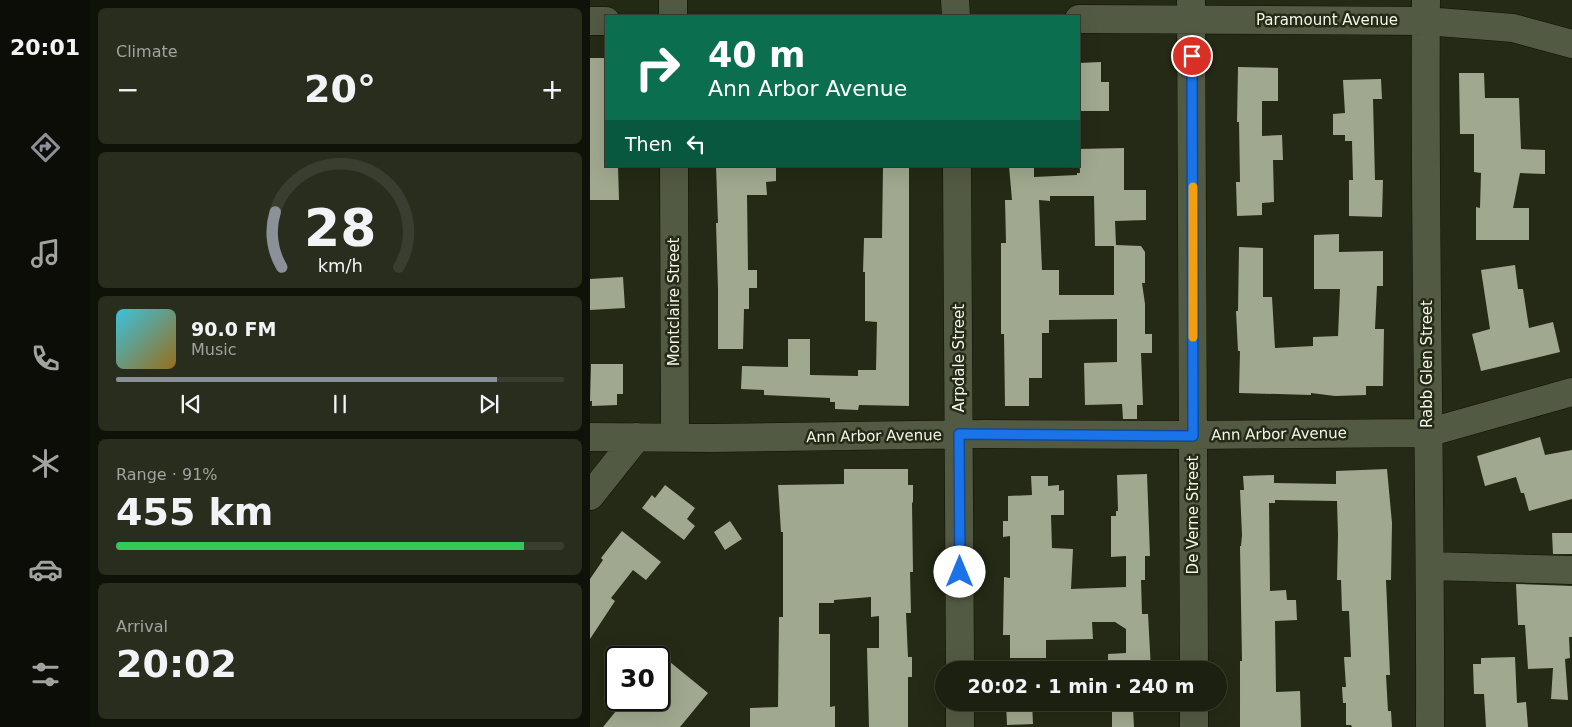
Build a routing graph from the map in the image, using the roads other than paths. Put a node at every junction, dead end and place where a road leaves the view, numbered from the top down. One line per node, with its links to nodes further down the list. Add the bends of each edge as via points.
1 (673, 0): 5 (street)
2 (955, 0): 6 (street)
3 (1191, 10): 4 (street, Paramount Avenue); 7 (street, Paramount Avenue); 16 (street, De Verne Street)
4 (1426, 10): 10 (street, Paramount Avenue); 14 (street, Rabb Glen Street)
5 (673, 15)
6 (956, 15)
7 (1080, 19)
8 (590, 21): 9 (street)
9 (605, 21)
10 (1572, 44)
11 (674, 167): 19 (street, Montclaire Street)
12 (957, 167): 15 (street, Arpdale Street)
13 (1572, 392): 14 (street, Ann Arbor Avenue)
14 (1427, 433): 16 (street, Ann Arbor Avenue); 21 (street, Rabb Glen Street)
15 (959, 434): 16 (street, Ann Arbor Avenue); 19 (street, Ann Arbor Avenue); 23 (street, Arpdale Street)
16 (1193, 436): 24 (street, De Verne Street)
17 (590, 437): 18 (street, Ann Arbor Avenue)
18 (637, 437): 19 (street, Ann Arbor Avenue); 20 (street)
19 (675, 438)
20 (590, 496)
21 (1430, 566): 22 (street); 29 (street, Rabb Glen Street)
22 (1572, 570)
23 (960, 661)
24 (1194, 661)
25 (960, 711): 27 (street)
26 (1194, 711): 28 (street)
27 (960, 727)
28 (1194, 727)
29 (1430, 727)

